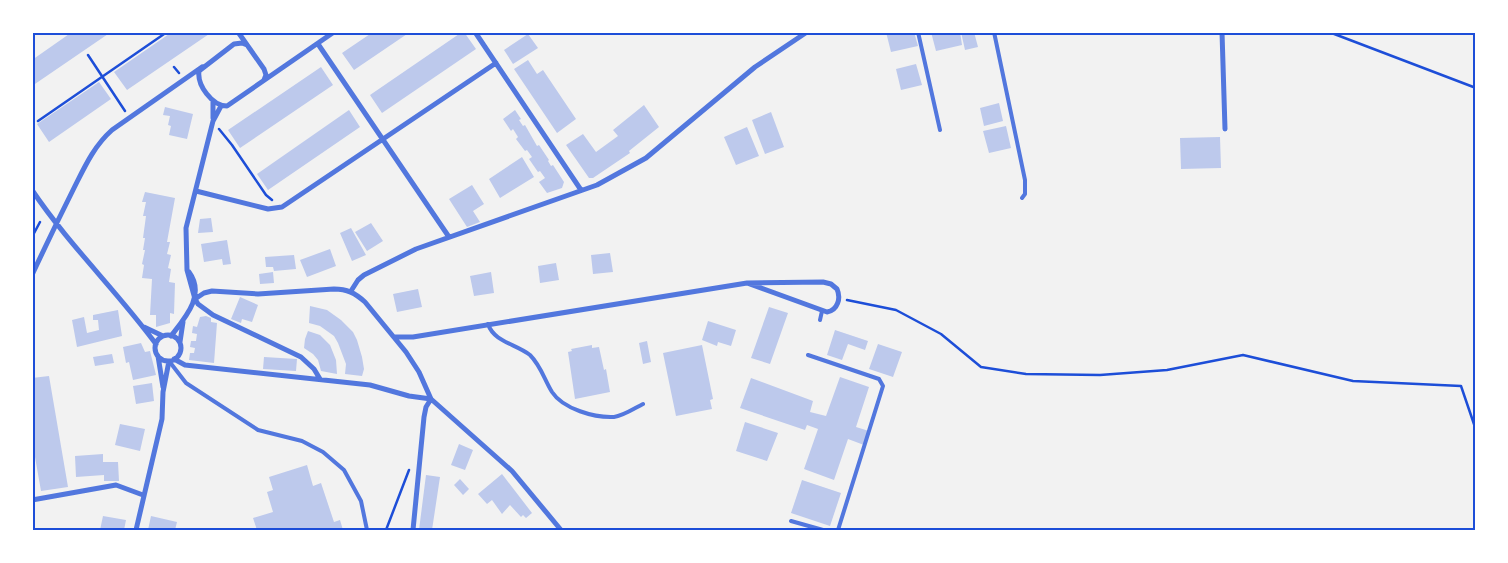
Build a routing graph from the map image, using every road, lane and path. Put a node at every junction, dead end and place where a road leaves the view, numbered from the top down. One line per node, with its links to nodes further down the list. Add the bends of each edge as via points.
1 (167, 32): 21 (path)
2 (237, 32): 10 (street); 12 (street)
3 (334, 32): 11 (street)
4 (475, 32): 14 (street)
5 (807, 32): 35 (street, via 755,67 646,158 597,185)
6 (918, 32): 32 (lane)
7 (994, 32): 37 (lane, via 1025,180)
8 (1222, 32): 31 (street)
9 (1329, 32): 24 (path)
10 (236, 43): 12 (street); 17 (street)
11 (318, 44): 15 (street); 33 (street)
12 (247, 45): 18 (street)
13 (88, 55): 21 (path)
14 (496, 64): 33 (street); 35 (street)
15 (286, 66): 18 (street); 23 (street)
16 (174, 67): 19 (path)
17 (202, 68): 20 (street); 22 (street)
18 (264, 69): 23 (street)
19 (180, 74)
20 (188, 76): 22 (street); 40 (street, via 99,142)
21 (102, 77): 27 (path); 28 (path)
22 (199, 77): 25 (street)
23 (264, 80): 26 (street, via 227,106)
24 (1476, 88)
25 (213, 101): 26 (street); 29 (street)
26 (220, 106): 29 (street)
27 (125, 111)
28 (38, 121)
29 (213, 121): 36 (street)
30 (219, 129): 38 (path)
31 (1225, 129)
32 (940, 130)
33 (382, 139): 36 (street, via 278,208 268,209); 42 (street)
34 (32, 190): 40 (street)
35 (581, 190): 42 (street)
36 (196, 191): 46 (street, via 186,228 187,270)
37 (1022, 198)
38 (275, 203)
39 (40, 222): 41 (path)
40 (56, 224): 43 (street); 52 (street)
41 (32, 237)
42 (449, 237): 45 (street, via 416,249 364,275)
43 (32, 275)
44 (747, 283): 47 (street, via 823,282 836,289); 48 (street); 51 (street)
45 (351, 291): 46 (street, via 334,289 258,294 212,291); 55 (street, via 366,302)
46 (195, 299): 50 (street); 61 (street, via 213,315 301,357)
47 (838, 299): 48 (street, via 833,310); 65 (path, via 896,310 940,334 981,367 1026,374 1100,375 1167,370 1242,355 1353,382 1461,386)
48 (822, 311): 49 (lane)
49 (820, 320)
50 (183, 321): 54 (street); 56 (street)
51 (488, 324): 55 (street, via 413,337); 64 (lane, via 496,337 522,348 533,358 552,392 576,410 616,417)
52 (144, 327): 53 (street); 57 (street)
53 (163, 336): 54 (street); 57 (street)
54 (170, 336): 56 (street)
55 (394, 336): 63 (street, via 419,372)
56 (180, 342): 60 (street, via 181,350)
57 (156, 344): 59 (street)
58 (808, 355): 76 (lane, via 879,379 883,386)
59 (158, 356): 60 (street); 62 (street)
60 (172, 360): 61 (street, via 185,365); 62 (street); 71 (lane, via 186,383 258,430 302,441 323,452 344,470 361,501)
61 (320, 379): 63 (street, via 370,385)
62 (163, 392): 67 (street, via 162,419)
63 (430, 399): 73 (street, via 424,417); 74 (street, via 512,471)
64 (643, 404)
65 (1476, 430)
66 (410, 468): 72 (path)
67 (143, 495): 68 (street, via 116,485); 70 (street)
68 (32, 500)
69 (791, 521): 75 (lane)
70 (136, 530)
71 (367, 530)
72 (386, 530)
73 (414, 530)
74 (561, 530)
75 (823, 530)
76 (838, 530)

